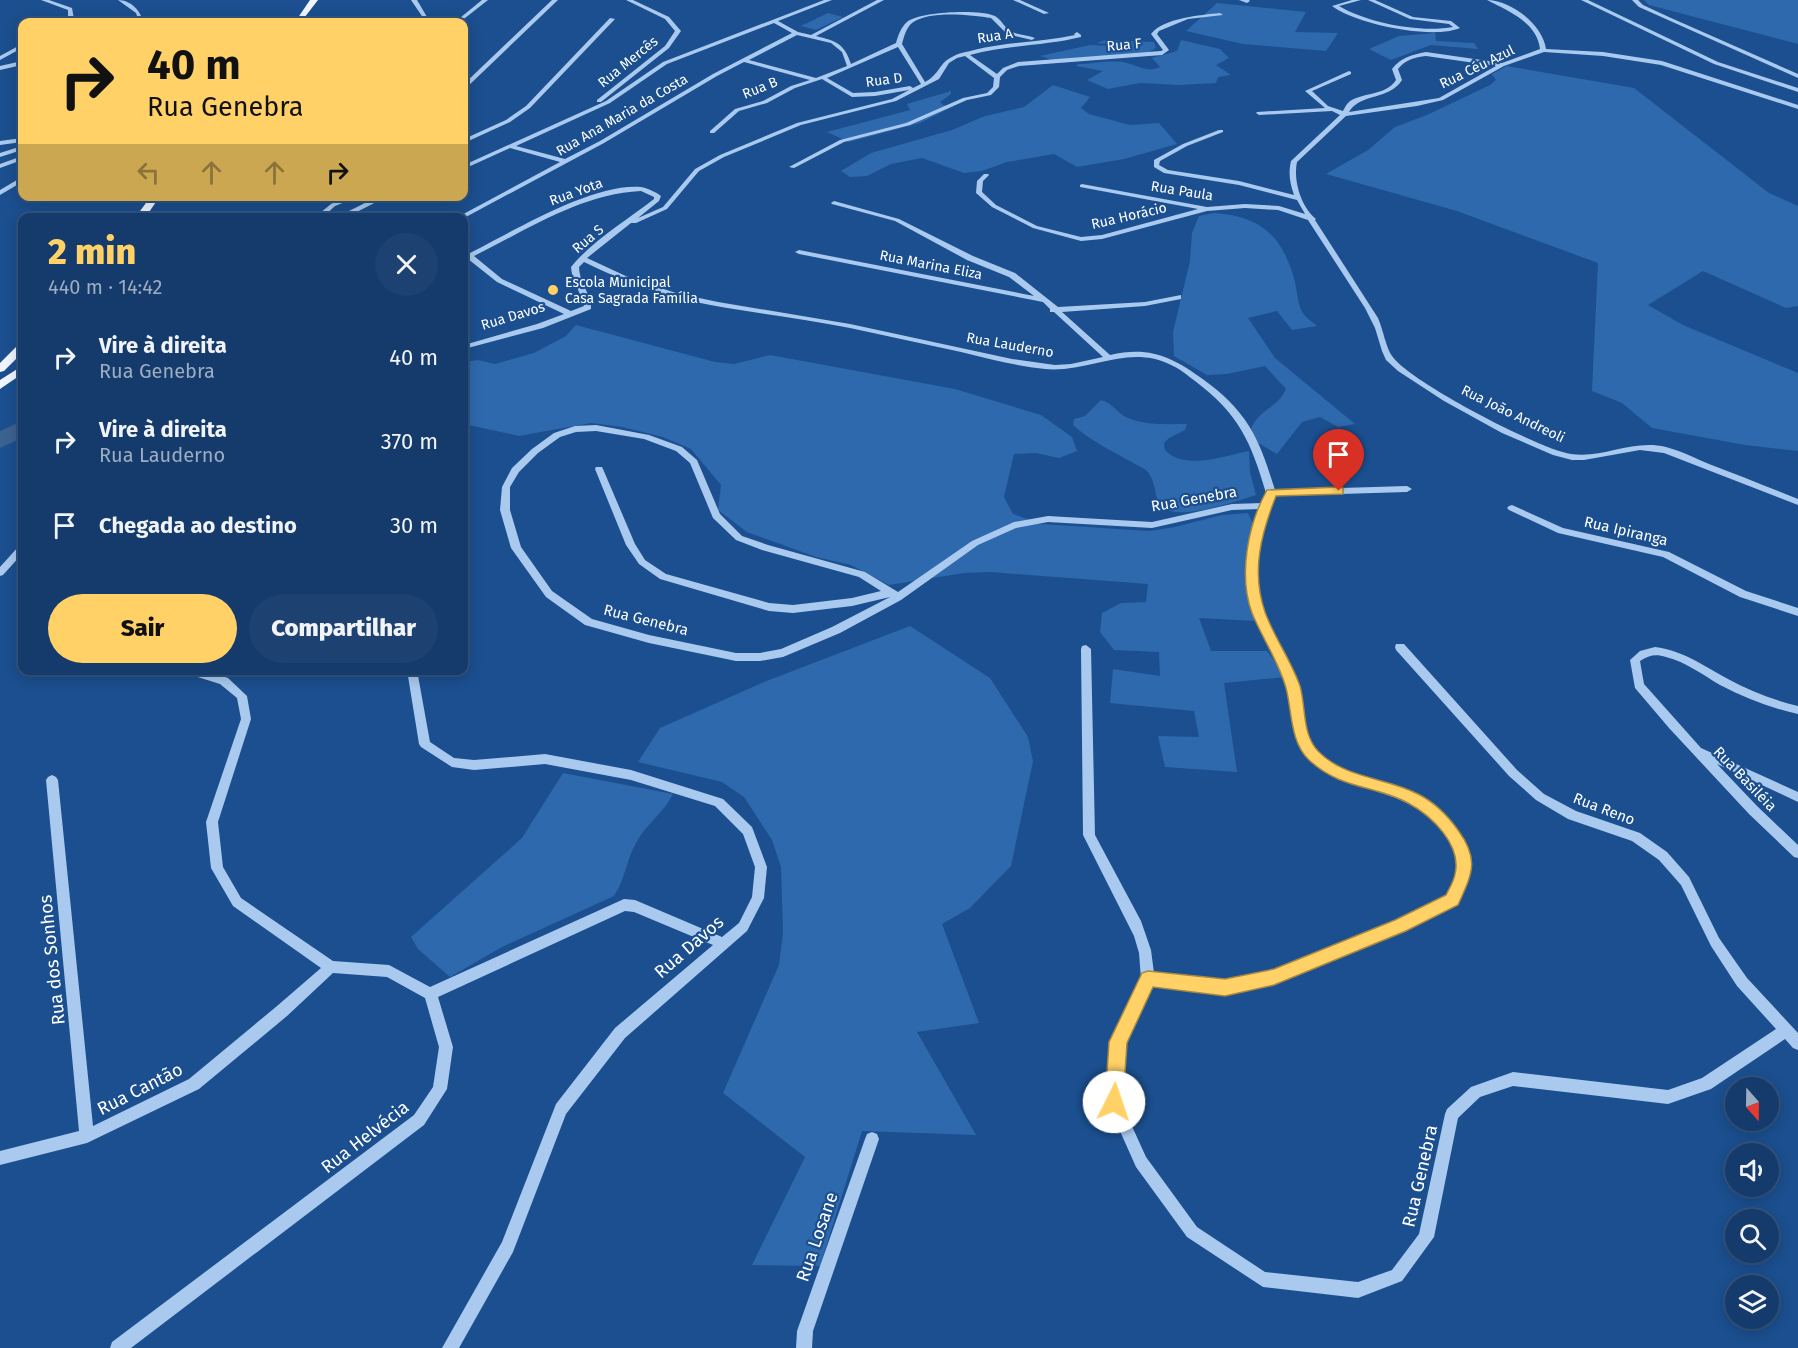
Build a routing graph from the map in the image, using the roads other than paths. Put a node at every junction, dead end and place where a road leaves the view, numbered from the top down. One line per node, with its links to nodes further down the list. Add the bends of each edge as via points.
1 (44, 0): 20 (street, via 70,9)
2 (121, 0): 21 (street, via 138,12)
3 (314, 0): 22 (main road)
4 (414, 0): 23 (street)
5 (485, 0): 24 (street)
6 (555, 0): 43 (street)
7 (629, 0): 52 (street, Rua Mercês, via 667,18 678,31 667,47 601,99)
8 (829, 0): 26 (street)
9 (881, 0): 28 (street)
10 (1016, 0): 18 (street)
11 (1242, 0): 17 (street)
12 (1358, 0): 13 (street, via 1335,6 1418,31 1457,28 1451,23 1412,18)
13 (1371, 0)
14 (1493, 0): 31 (street, via 1535,27)
15 (1584, 0): 45 (street, via 1716,63)
16 (1635, 0): 40 (street)
17 (1247, 1)
18 (1046, 13)
19 (1220, 15): 41 (street, Rua F, via 1187,18 1157,30 1154,34 1166,50 1162,53 1018,64)
20 (71, 18)
21 (140, 18)
22 (301, 18)
23 (425, 18)
24 (462, 18)
25 (612, 19): 53 (street, via 528,107 508,122)
26 (776, 22): 27 (street); 52 (street, via 665,63 608,102)
27 (796, 33): 28 (street); 34 (street, Rua Ana Maria da Costa)
28 (813, 36): 37 (street, via 839,46)
29 (899, 44): 32 (street, Rua A, via 908,23 935,15 993,17 1009,33 1027,38 1078,36); 37 (street, Rua B); 44 (street)
30 (18, 48): 33 (street)
31 (1544, 50): 36 (street, Rua Céu Azul); 46 (street, via 1650,61)
32 (966, 54): 41 (street); 44 (street, Rua A, via 947,62 937,78)
33 (0, 58)
34 (743, 60): 42 (street, Rua D); 60 (street, Rua Ana Maria da Costa)
35 (18, 64): 38 (street)
36 (1502, 65): 49 (street, Rua Céu Azul, via 1441,99); 49 (street, via 1440,54 1414,56 1400,61 1395,69 1399,80 1396,85 1351,104)
37 (850, 67): 42 (street, Rua B)
38 (0, 68)
39 (1349, 73): 47 (street, via 1308,91)
40 (1798, 76)
41 (997, 77): 63 (street, Rua F, via 996,87 989,94 964,99 908,124 842,141)
42 (819, 78): 44 (street, Rua D, via 852,95); 51 (street, Rua B, via 737,110)
43 (468, 83)
44 (920, 85): 79 (street, Rua A, via 894,100 800,124 722,156 697,170 665,208)
45 (1798, 90)
46 (1798, 107)
47 (1331, 110): 48 (street); 49 (street)
48 (1259, 113)
49 (1344, 114): 68 (street, via 1294,161 1291,170)
50 (1221, 131): 68 (street, via 1168,153 1157,160 1156,166 1166,172 1239,183)
51 (712, 132)
52 (537, 135): 56 (street)
53 (468, 139)
54 (18, 141): 55 (street)
55 (0, 143)
56 (512, 147): 60 (street); 61 (street)
57 (18, 149): 58 (street)
58 (0, 155)
59 (18, 159): 62 (street)
60 (565, 161): 77 (street, Rua Ana Maria da Costa)
61 (468, 165)
62 (0, 166)
63 (792, 167)
64 (986, 175): 73 (street, Rua Horácio, via 978,185 980,193 994,206 1035,227 1081,239)
65 (18, 182): 67 (street)
66 (1082, 186): 73 (street, Rua Paula)
67 (0, 193)
68 (1298, 198): 78 (street, Rua João Andreoli)
69 (341, 201): 72 (street)
70 (367, 201): 76 (street)
71 (834, 203): 85 (street, via 897,220 1012,275)
72 (327, 209): 74 (street); 75 (street)
73 (1207, 209): 78 (street, Rua Paula, via 1266,206)
74 (323, 213)
75 (330, 213)
76 (346, 213)
77 (468, 213)
78 (1313, 219): 98 (street, Rua João Andreoli, via 1380,329 1388,357 1403,371 1468,411 1553,453 1590,456 1650,446)
79 (628, 224): 81 (street, Rua Yota, via 658,196 637,189 606,193 565,207); 83 (street, Rua S)
80 (800, 252): 85 (street, Rua Marina Eliza)
81 (468, 254)
82 (468, 257): 88 (street, via 505,284)
83 (582, 258): 86 (street, Rua S, via 575,267 574,281 588,302); 91 (street, Rua Lauderno, via 674,295 818,320 1011,361 1070,367)
84 (1178, 297): 87 (street, via 1145,304)
85 (1044, 300): 87 (street)
86 (584, 310): 88 (street, Rua Davos)
87 (1053, 310): 91 (street)
88 (571, 314): 89 (street, Rua Davos)
89 (468, 346)
90 (18, 351): 92 (main road)
91 (1107, 356): 97 (street, Rua Lauderno, via 1152,354 1218,393 1239,415 1258,452)
92 (0, 369)
93 (18, 372): 94 (main road)
94 (0, 385)
95 (599, 469): 103 (street, via 631,545 642,562 663,577 769,607 793,609)
96 (1407, 489): 97 (street)
97 (1271, 493): 99 (street)
98 (1798, 502)
99 (1265, 506): 103 (street, Rua Genebra, via 1232,507 1152,525 1048,519 1014,525 975,543); 116 (street, via 1256,532 1251,568 1258,610 1293,686 1301,731 1312,754 1338,774 1413,798 1442,820 1463,849 1463,874 1452,900 1400,926 1274,977 1225,988)
100 (1512, 508): 104 (street, Rua Ipiranga, via 1561,531 1666,554 1743,594)
101 (18, 553): 102 (street)
102 (0, 573)
103 (894, 594): 103 (street, Rua Genebra, via 783,653 736,657 649,639 589,622 549,594 516,548 505,510 506,487 515,470 558,435 596,428 646,437 679,449 694,462 716,516 739,538 862,574)
104 (1798, 612)
105 (1400, 647): 118 (street, Rua Reno, via 1513,773 1540,796 1572,815 1636,837 1663,856 1685,881 1715,942 1742,982)
106 (1086, 649): 116 (street, via 1089,835 1098,859 1135,924 1145,949)
107 (205, 675): 115 (street, via 224,681 242,696 246,719 212,822 217,868 237,902)
108 (413, 675): 114 (street, Rua Davos, via 425,744 452,762 474,765 545,759 631,775 719,802 748,831 761,867 758,898 743,927)
109 (1798, 710): 110 (street, Rua Basiléia, via 1732,687 1672,654 1644,652 1635,660 1640,685)
110 (1697, 750): 112 (street); 113 (street, Rua Basiléia)
111 (52, 780): 120 (street, Rua dos Sonhos)
112 (1798, 797)
113 (1798, 853)
114 (723, 943): 117 (street, via 624,905); 124 (street, Rua Davos, via 620,1033 561,1109 508,1247)
115 (331, 967): 117 (street, via 389,971); 120 (street, Rua Cantão, via 194,1084)
116 (1148, 979): 118 (street, Rua Genebra, via 1118,1042 1114,1102 1141,1162 1192,1232 1263,1279 1358,1290 1397,1276 1426,1237 1452,1114 1476,1092 1513,1079 1668,1097 1706,1084)
117 (430, 994): 123 (street, Rua Helvécia, via 446,1047 440,1089 419,1120)
118 (1786, 1030): 119 (street, Rua Reno)
119 (1798, 1043)
120 (87, 1136): 122 (street, Rua Cantão)
121 (872, 1139): 125 (street, Rua Losane, via 805,1331)
122 (0, 1158)
123 (118, 1348)
124 (450, 1348)
125 (804, 1348)

